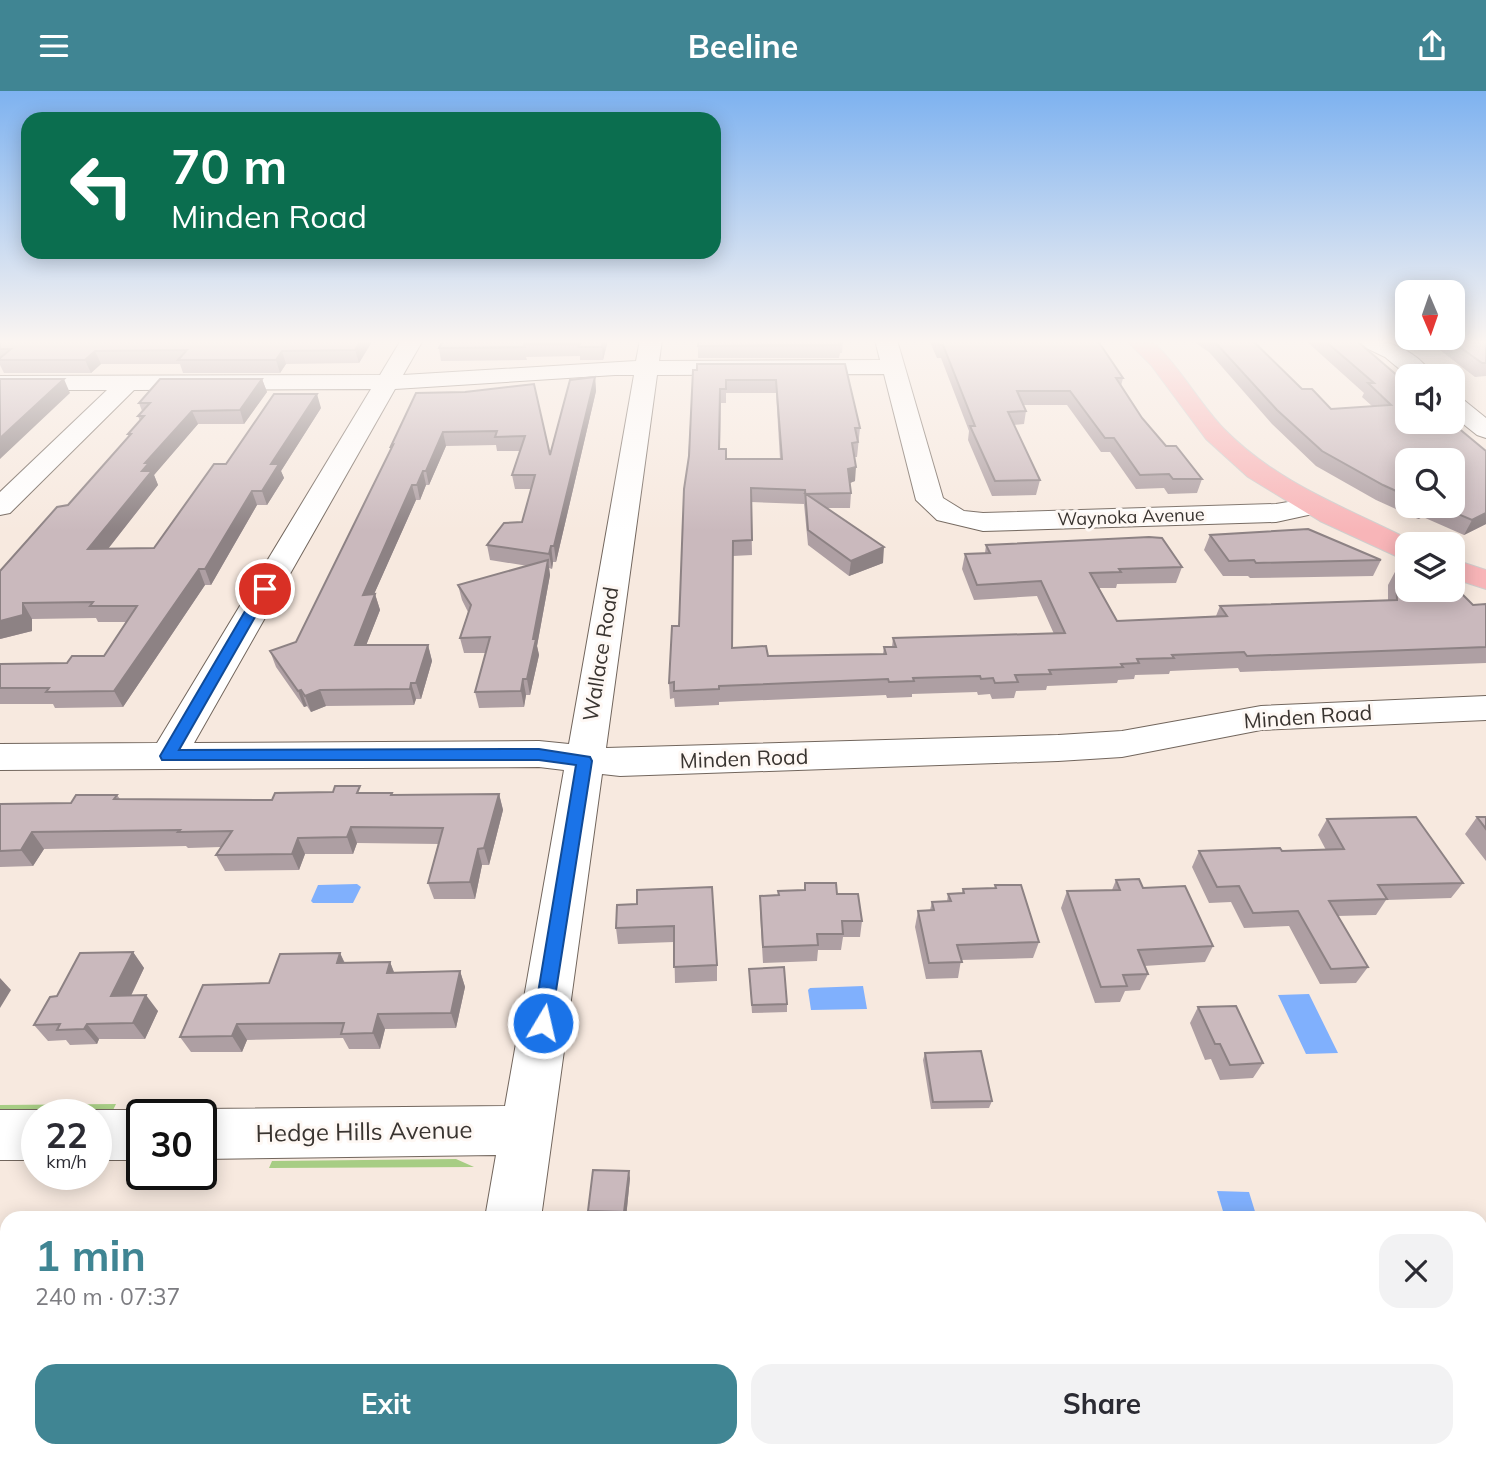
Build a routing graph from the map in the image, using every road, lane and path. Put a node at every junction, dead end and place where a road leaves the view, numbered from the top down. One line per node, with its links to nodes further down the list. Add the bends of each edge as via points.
1 (107, 404): 9 (street)
2 (374, 404): 14 (street)
3 (641, 404): 16 (street, Wallace Road)
4 (904, 404): 8 (street, Waynoka Avenue, via 930,500 942,520 1276,513)
5 (1192, 404): 8 (main road, via 1226,445)
6 (1465, 413): 7 (street)
7 (1486, 430)
8 (1312, 506): 10 (main road)
9 (0, 507)
10 (1395, 544)
11 (1465, 573): 12 (main road)
12 (1486, 580)
13 (1486, 708): 16 (street, Minden Road, via 1261,718 1122,744 1058,748)
14 (168, 756): 15 (street, Minden Road); 16 (street, Minden Road, via 539,754)
15 (0, 757)
16 (584, 761): 17 (street, Wallace Road)
17 (526, 1130): 18 (street, Hedge Hills Avenue); 21 (street, Wallace Road)
18 (217, 1134)
19 (21, 1135): 20 (street)
20 (0, 1136)
21 (514, 1211)

